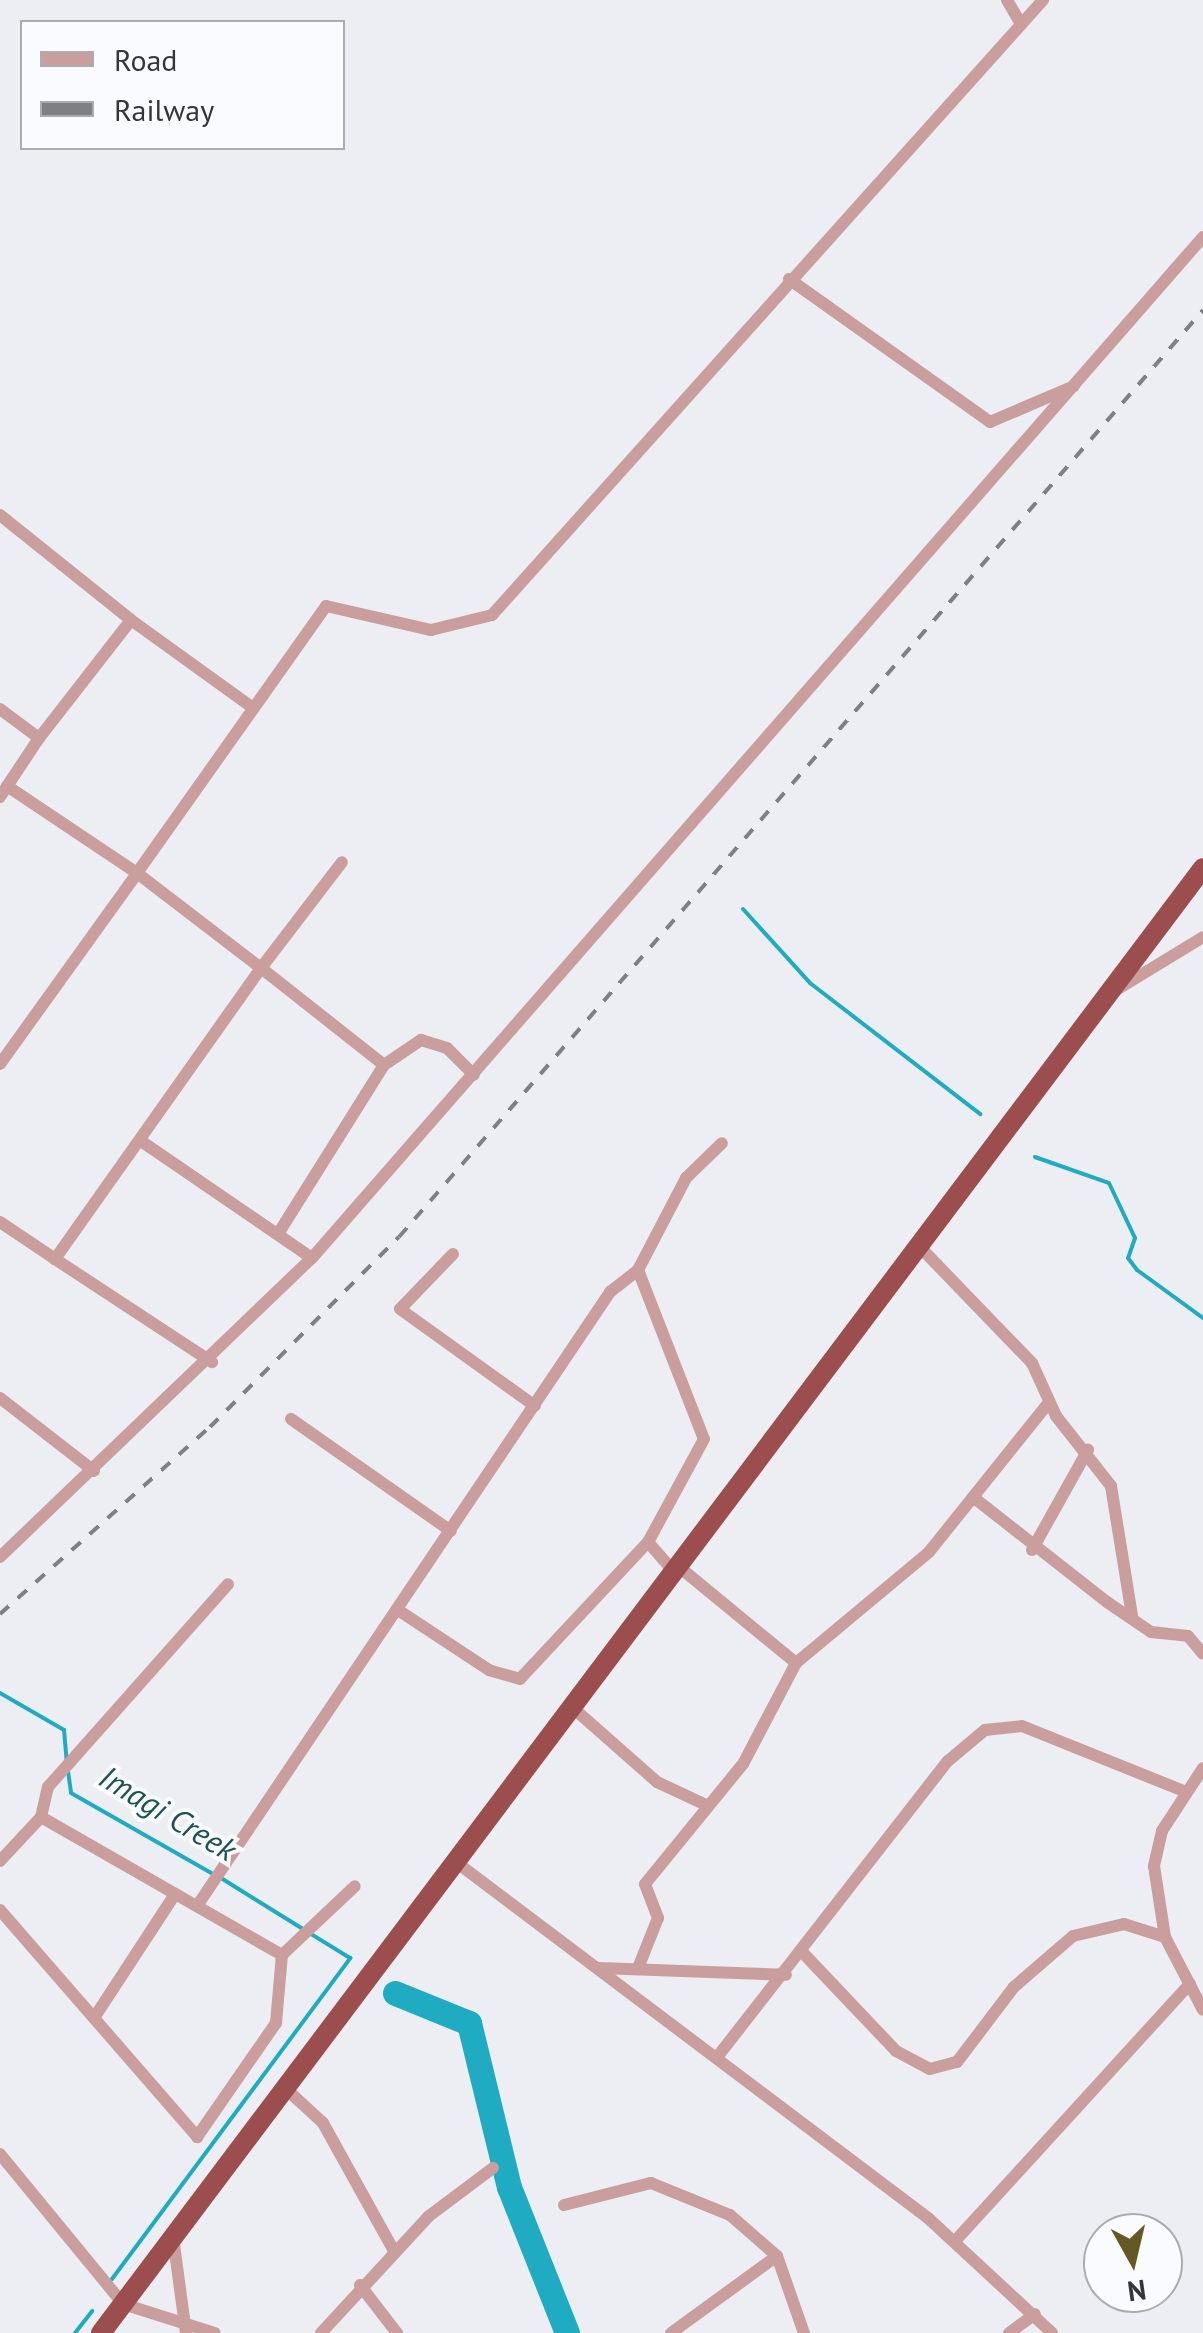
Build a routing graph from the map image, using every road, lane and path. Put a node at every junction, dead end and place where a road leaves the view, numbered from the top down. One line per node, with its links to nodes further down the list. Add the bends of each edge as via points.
1 (1008, 0): 3 (street)
2 (1043, 0): 3 (street)
3 (1021, 24): 5 (street)
4 (1203, 237): 6 (street)
5 (788, 279): 6 (street, via 990,422); 9 (street, via 492,615 431,630 326,606)
6 (1080, 382): 21 (street)
7 (0, 515): 8 (street)
8 (131, 620): 9 (street); 11 (street)
9 (253, 708): 15 (street)
10 (0, 709): 11 (street)
11 (39, 738): 12 (street)
12 (3, 791): 15 (street)
13 (342, 862): 17 (street)
14 (1203, 868): 18 (highway)
15 (136, 873): 17 (street); 19 (street)
16 (1203, 937): 18 (street)
17 (261, 968): 20 (street); 22 (street)
18 (1108, 995): 26 (highway)
19 (0, 1064)
20 (384, 1065): 21 (street, via 421,1040 447,1048); 25 (street)
21 (474, 1075): 28 (street)
22 (141, 1141): 25 (street); 29 (street)
23 (722, 1143): 30 (street, via 686,1178)
24 (0, 1222): 29 (street)
25 (278, 1234): 28 (street)
26 (919, 1246): 33 (street, via 1032,1363); 43 (highway)
27 (453, 1254): 34 (street, via 400,1309)
28 (312, 1258): 31 (street)
29 (55, 1260): 31 (street)
30 (638, 1270): 34 (street, via 610,1292); 40 (street, via 704,1439)
31 (212, 1362): 37 (street)
32 (0, 1398): 37 (street)
33 (1049, 1402): 36 (street); 38 (street)
34 (535, 1406): 39 (street)
35 (291, 1420): 39 (street)
36 (1088, 1450): 41 (street); 46 (street, via 1118,1508)
37 (94, 1471): 42 (street)
38 (973, 1496): 41 (street); 48 (street, via 929,1552)
39 (452, 1530): 45 (street)
40 (648, 1542): 43 (street); 45 (street, via 520,1679 489,1670)
41 (1032, 1550): 46 (street)
42 (0, 1556)
43 (676, 1569): 48 (street); 49 (highway)
44 (228, 1584): 53 (street, via 48,1787)
45 (398, 1610): 58 (street)
46 (1132, 1615): 47 (street, via 1151,1632 1188,1636)
47 (1203, 1654)
48 (796, 1663): 52 (street, via 743,1764)
49 (572, 1707): 52 (street, via 657,1782); 55 (highway)
50 (1203, 1768): 51 (street)
51 (1186, 1792): 60 (street, via 1156,1849); 62 (street, via 1022,1726 985,1730 930,1783)
52 (706, 1805): 64 (street, via 644,1884 658,1918)
53 (41, 1817): 54 (street); 57 (street)
54 (0, 1861)
55 (456, 1862): 63 (street); 70 (highway)
56 (355, 1886): 61 (street)
57 (176, 1894): 58 (street); 68 (street)
58 (197, 1906): 61 (street)
59 (0, 1910): 68 (street)
60 (1165, 1937): 62 (street, via 1124,1924 1073,1936 944,2069 912,2065); 66 (street)
61 (282, 1954): 68 (street, via 276,2023 198,2137)
62 (804, 1954): 65 (street)
63 (599, 1968): 64 (street); 69 (street)
64 (638, 1968): 65 (street)
65 (786, 1975): 69 (street)
66 (1190, 1984): 67 (street); 75 (street)
67 (1203, 2010)
68 (94, 2018)
69 (718, 2056): 75 (street)
70 (286, 2088): 74 (highway); 76 (street, via 323,2122)
71 (0, 2154): 79 (street)
72 (493, 2168): 76 (street)
73 (564, 2204): 77 (street, via 662,2185 730,2215)
74 (173, 2237): 79 (highway); 81 (street)
75 (956, 2240): 80 (street)
76 (394, 2251): 78 (street)
77 (778, 2256): 86 (street); 87 (street)
78 (360, 2284): 84 (street); 85 (street)
79 (122, 2304): 81 (street); 82 (highway)
80 (1035, 2314): 88 (street); 89 (street)
81 (185, 2327): 83 (street)
82 (101, 2333)
83 (215, 2333)
84 (320, 2333)
85 (398, 2333)
86 (671, 2333)
87 (804, 2333)
88 (1009, 2333)
89 (1052, 2333)

